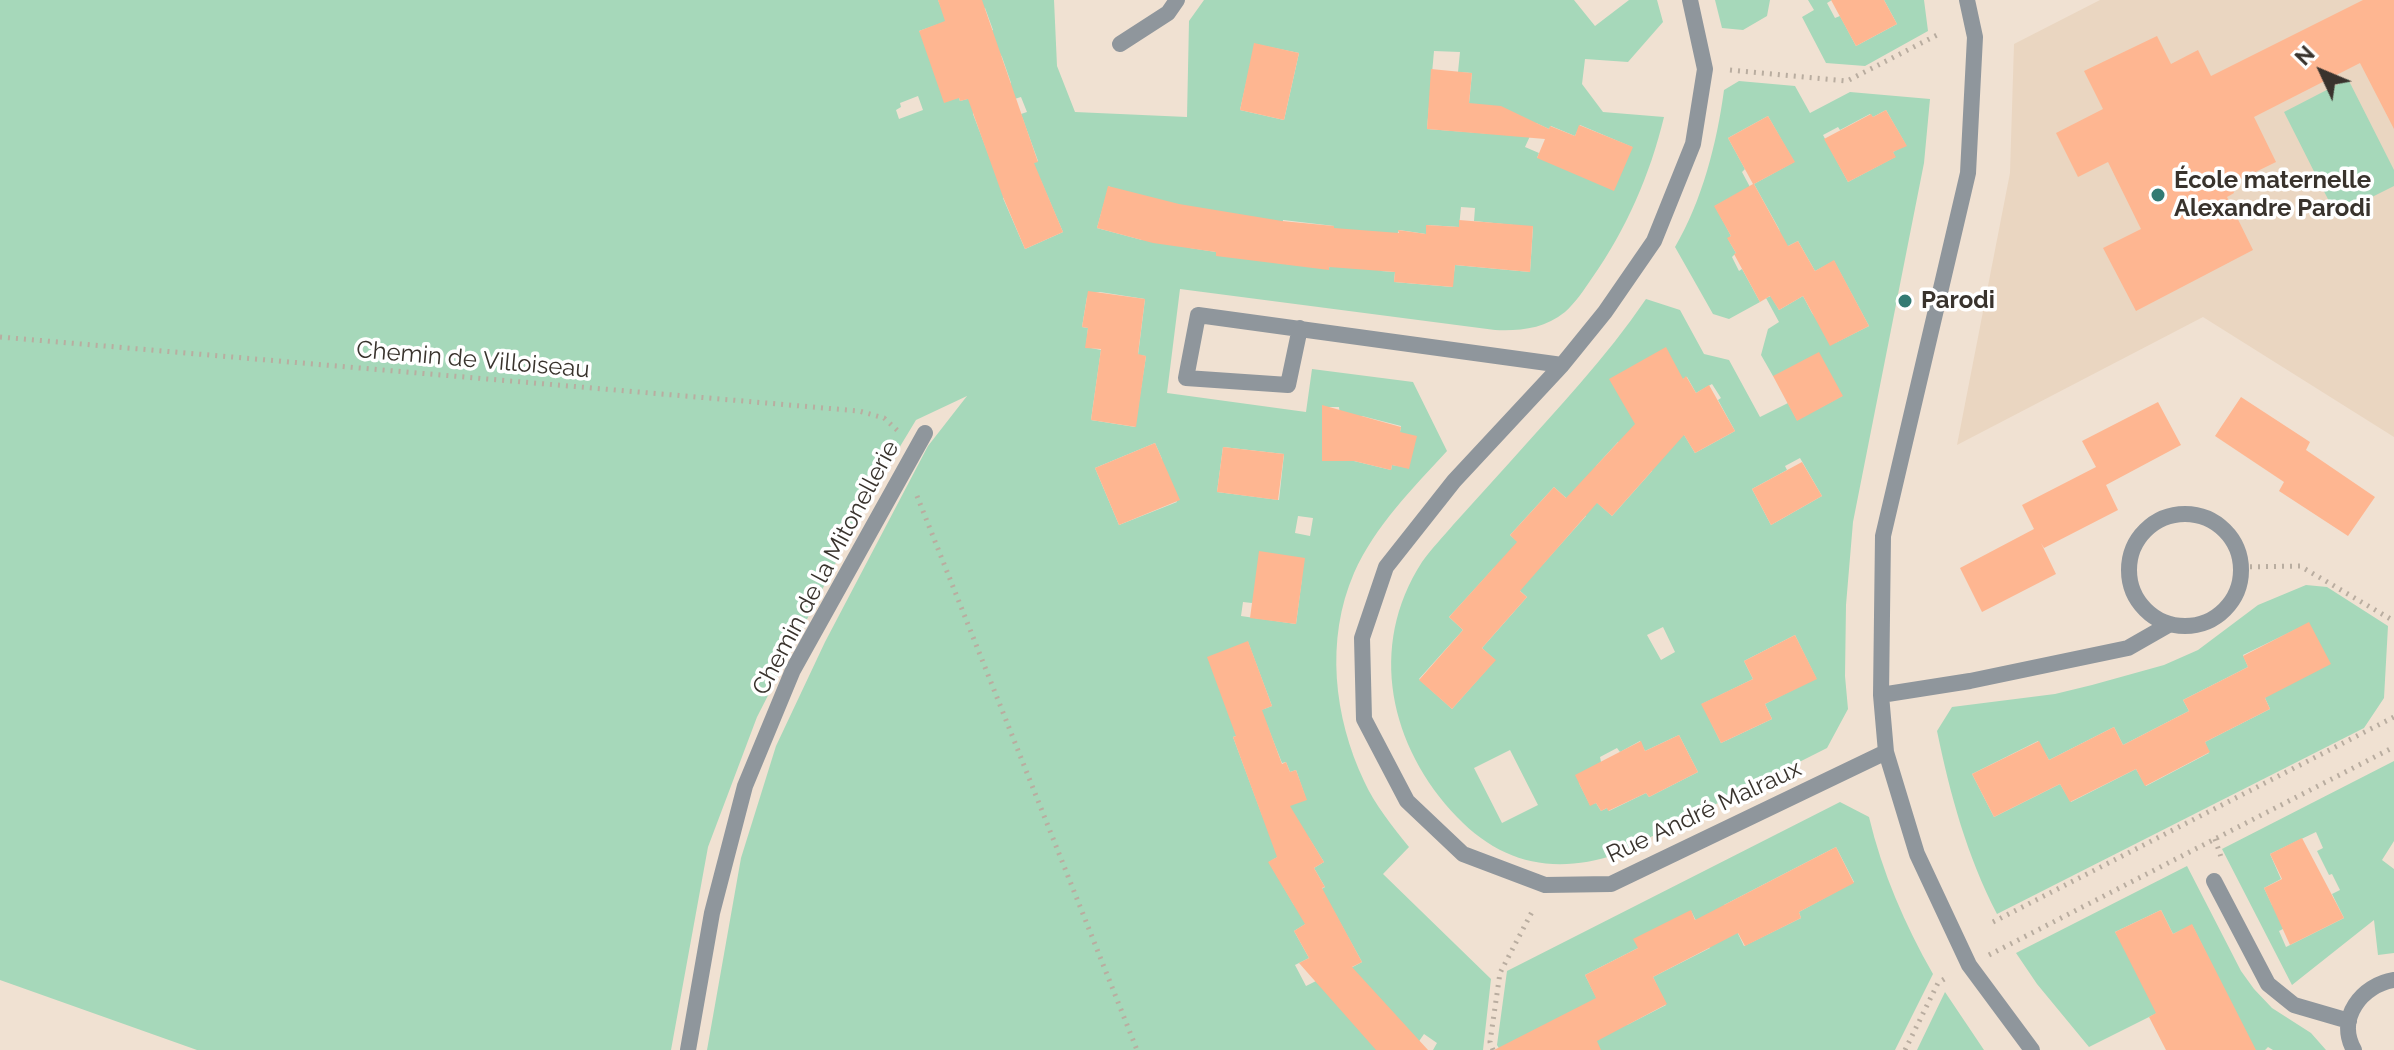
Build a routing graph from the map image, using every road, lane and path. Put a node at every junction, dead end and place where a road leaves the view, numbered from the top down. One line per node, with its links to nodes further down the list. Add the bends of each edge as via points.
1 (1177, 0): 5 (street, via 1168,13)
2 (1690, 0): 6 (street, Rue André Malraux)
3 (1967, 0): 15 (street, via 1975,37 1968,173 1883,536)
4 (1941, 33): 6 (path, via 1847,81)
5 (1120, 44)
6 (1705, 69): 9 (street, Rue André Malraux, via 1693,144 1654,241)
7 (1300, 328): 7 (street, via 1198,315 1186,378 1288,385); 9 (street)
8 (0, 337): 11 (path, Chemin de Villoiseau, via 859,411 884,418 903,436)
9 (1562, 365): 20 (street, Rue André Malraux, via 1454,481 1386,567 1362,638 1364,719 1407,801 1463,854)
10 (925, 433): 11 (street, Chemin de la Mitonellerie)
11 (906, 468): 26 (street, Chemin de la Mitonellerie, via 793,670 745,786 712,913); 27 (path, Chemin de Villoiseau)
12 (2242, 567): 13 (path, via 2300,566); 14 (street, via 2240,585 2221,614 2187,626); 14 (street, via 2238,549 2215,521 2197,514 2159,519 2133,547 2129,566 2139,602)
13 (2394, 621)
14 (2170, 624): 15 (street, via 2128,648)
15 (1881, 695): 18 (street)
16 (2394, 717): 21 (path)
17 (2394, 747): 22 (path)
18 (1886, 752): 20 (street, Rue André Malraux, via 1611,884); 30 (street, via 1917,854 1969,965)
19 (2214, 881): 25 (street, via 2268,984 2294,1005)
20 (1545, 885): 28 (path, via 1500,973)
21 (1993, 922)
22 (1986, 957)
23 (1943, 979): 29 (path)
24 (2394, 980): 25 (street, via 2367,989)
25 (2349, 1021): 31 (street)
26 (688, 1050)
27 (1137, 1050)
28 (1493, 1050)
29 (1905, 1050)
30 (2032, 1050)
31 (2354, 1050)

